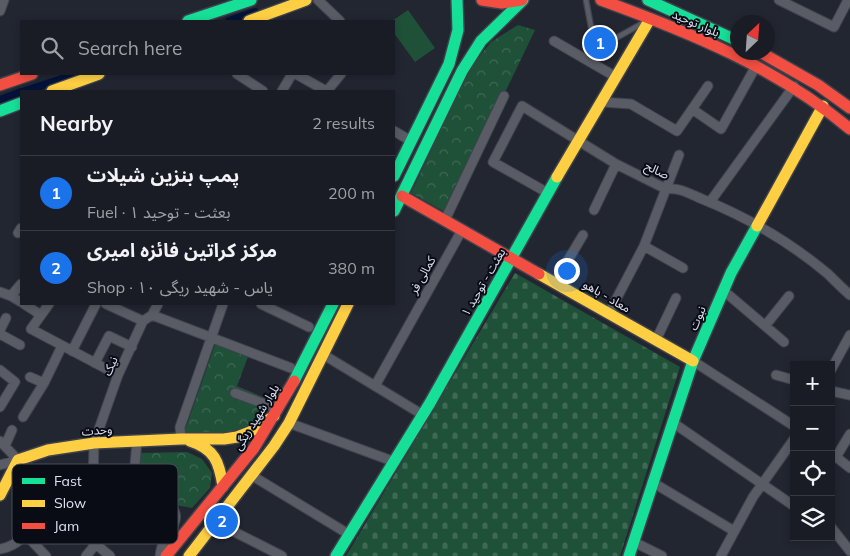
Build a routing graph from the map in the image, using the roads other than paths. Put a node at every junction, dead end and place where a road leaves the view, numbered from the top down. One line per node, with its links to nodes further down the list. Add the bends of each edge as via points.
1 (4, 0): 14 (street)
2 (252, 0): 16 (main road)
3 (306, 0): 17 (main road)
4 (318, 0): 18 (street)
5 (449, 0): 19 (main road)
6 (457, 0): 19 (main road)
7 (482, 0): 8 (main road, via 508,4)
8 (522, 0): 55 (main road, via 481,41 462,71)
9 (586, 0): 15 (lane, via 591,27 616,38)
10 (601, 0): 15 (main road, بلوار توحید)
11 (648, 0): 20 (main road, بلوار توحید)
12 (779, 0): 13 (street, via 834,27)
13 (848, 0)
14 (0, 11)
15 (650, 19): 23 (main road, بلوار توحید); 30 (main road, بعثت - توحید ۱)
16 (191, 20)
17 (252, 20)
18 (339, 20)
19 (457, 22): 48 (main road, via 449,64)
20 (730, 37)
21 (554, 41): 30 (street)
22 (774, 60): 43 (main road, via 822,87)
23 (756, 66): 33 (main road, بلوار توحید); 44 (street, via 721,129)
24 (29, 75): 31 (main road)
25 (96, 75): 34 (main road)
26 (239, 75): 35 (street)
27 (293, 75): 36 (street)
28 (296, 75): 37 (street)
29 (340, 75): 38 (street)
30 (616, 78): 40 (main road, بعثت - توحید ۱)
31 (0, 85)
32 (708, 86): 44 (street)
33 (794, 86): 42 (main road, بلوار توحید); 56 (street)
34 (55, 90)
35 (262, 90)
36 (283, 90)
37 (325, 90)
38 (328, 90)
39 (504, 96): 59 (street)
40 (602, 102): 44 (street, via 632,104 677,131); 49 (main road, بعثت - توحید ۱)
41 (20, 103): 45 (main road)
42 (823, 106): 46 (main road, بلوار توحید); 60 (main road, نبوت)
43 (850, 108)
44 (692, 109)
45 (0, 111)
46 (850, 129)
47 (395, 132): 48 (street)
48 (411, 141): 52 (main road)
49 (577, 141): 51 (street, صالح); 54 (main road, بعثت - توحید ۱); 54 (street, صالح, via 522,106 493,162)
50 (679, 155): 53 (street)
51 (616, 164): 53 (street, صالح); 58 (street)
52 (395, 174)
53 (666, 189): 56 (street, صالح, via 675,188); 63 (street)
54 (548, 194): 64 (main road, بعثت - توحید ۱)
55 (402, 196): 57 (main road); 59 (main road, معاد - باهو)
56 (710, 202): 60 (street, صالح)
57 (395, 209)
58 (594, 210)
59 (445, 220): 61 (main road, معاد - باهو)
60 (756, 225): 68 (main road, نبوت); 70 (street, صالح, via 828,274)
61 (462, 230): 64 (main road, معاد - باهو); 112 (street, کمالی فر)
62 (583, 234): 66 (street)
63 (644, 246): 65 (street); 84 (street)
64 (513, 258): 66 (main road, معاد - باهو); 118 (main road, بعثت - توحید ۱)
65 (683, 268)
66 (555, 282): 84 (main road, معاد - باهو)
67 (20, 285): 71 (street)
68 (724, 291): 89 (street); 102 (main road, نبوت)
69 (0, 292): 71 (street)
70 (850, 295)
71 (12, 296): 74 (street)
72 (789, 296): 89 (street)
73 (676, 298): 95 (street)
74 (20, 302)
75 (25, 305): 85 (street)
76 (48, 305): 85 (street)
77 (95, 305): 100 (street)
78 (108, 305): 88 (street)
79 (157, 305): 86 (street)
80 (223, 305): 94 (street)
81 (265, 305): 90 (street)
82 (333, 305): 117 (main road, بلوار شهید ریگی, via 300,372)
83 (348, 305): 101 (main road)
84 (609, 313): 95 (main road, معاد - باهو)
85 (41, 315): 98 (street, via 31,329)
86 (152, 315): 88 (street); 94 (street)
87 (6, 318): 91 (street)
88 (143, 320): 99 (street, نیک)
89 (765, 326): 96 (street)
90 (309, 327)
91 (0, 330)
92 (0, 334): 97 (street)
93 (850, 334): 103 (street)
94 (211, 338): 105 (street); 125 (street, via 180,427)
95 (656, 340): 102 (main road, معاد - باهو)
96 (784, 342)
97 (20, 345)
98 (62, 346): 100 (street); 111 (street)
99 (132, 347): 104 (street, via 109,336); 107 (street, نیک)
100 (72, 351): 104 (street)
101 (324, 354): 112 (street); 121 (main road)
102 (693, 362): 120 (main road, نبوت); 122 (street)
103 (835, 362)
104 (95, 363): 107 (street)
105 (291, 368)
106 (0, 370): 116 (street, via 15,382)
107 (118, 375): 127 (street, نیک)
108 (776, 375): 110 (street)
109 (30, 377): 111 (street)
110 (790, 379)
111 (44, 383): 119 (street)
112 (375, 386): 118 (street)
113 (835, 392): 115 (street)
114 (235, 393): 117 (street)
115 (850, 395)
116 (0, 407)
117 (276, 412): 125 (main road, وحدت, via 250,432 237,437); 143 (main road, بلوار شهید ریگی, via 254,448)
118 (423, 415): 133 (main road, بعثت - توحید ۱)
119 (23, 418)
120 (672, 422): 141 (main road, نبوت); 142 (street)
121 (289, 423): 133 (street); 140 (main road)
122 (790, 423)
123 (12, 430): 128 (street)
124 (850, 434): 130 (street)
125 (181, 439): 126 (main road, وحدت); 143 (main road, via 203,445 213,454)
126 (137, 441): 127 (main road, وحدت); 136 (street)
127 (94, 443): 132 (main road, وحدت, via 48,450); 135 (street, نیک)
128 (3, 444): 132 (street)
129 (790, 446): 142 (street)
130 (835, 454)
131 (835, 458): 138 (street)
132 (18, 460): 134 (main road); 137 (street)
133 (396, 462): 149 (main road, بعثت - توحید ۱)
134 (16, 464)
135 (94, 464)
136 (135, 464)
137 (0, 465)
138 (850, 468)
139 (12, 472): 144 (main road)
140 (251, 475): 146 (main road); 149 (street)
141 (652, 482): 147 (street); 152 (main road, نبوت)
142 (762, 484): 145 (street); 147 (street)
143 (223, 486): 150 (main road, بلوار شهید ریگی)
144 (0, 495)
145 (790, 503)
146 (215, 522): 159 (main road); 164 (street)
147 (734, 531): 168 (street)
148 (835, 532): 158 (street)
149 (350, 535): 165 (main road, بعثت - توحید ۱)
150 (182, 536): 151 (main road, بلوار شهید ریگی); 159 (main road)
151 (178, 541)
152 (634, 542): 166 (main road, نبوت); 167 (street)
153 (14, 544): 157 (street)
154 (35, 544): 160 (street)
155 (96, 544): 161 (street); 162 (street)
156 (176, 544): 163 (main road, بلوار شهید ریگی)
157 (0, 549)
158 (850, 550)
159 (191, 552)
160 (46, 556)
161 (86, 556)
162 (110, 556)
163 (166, 556)
164 (282, 556)
165 (336, 556)
166 (629, 556)
167 (662, 556)
168 (721, 556)

